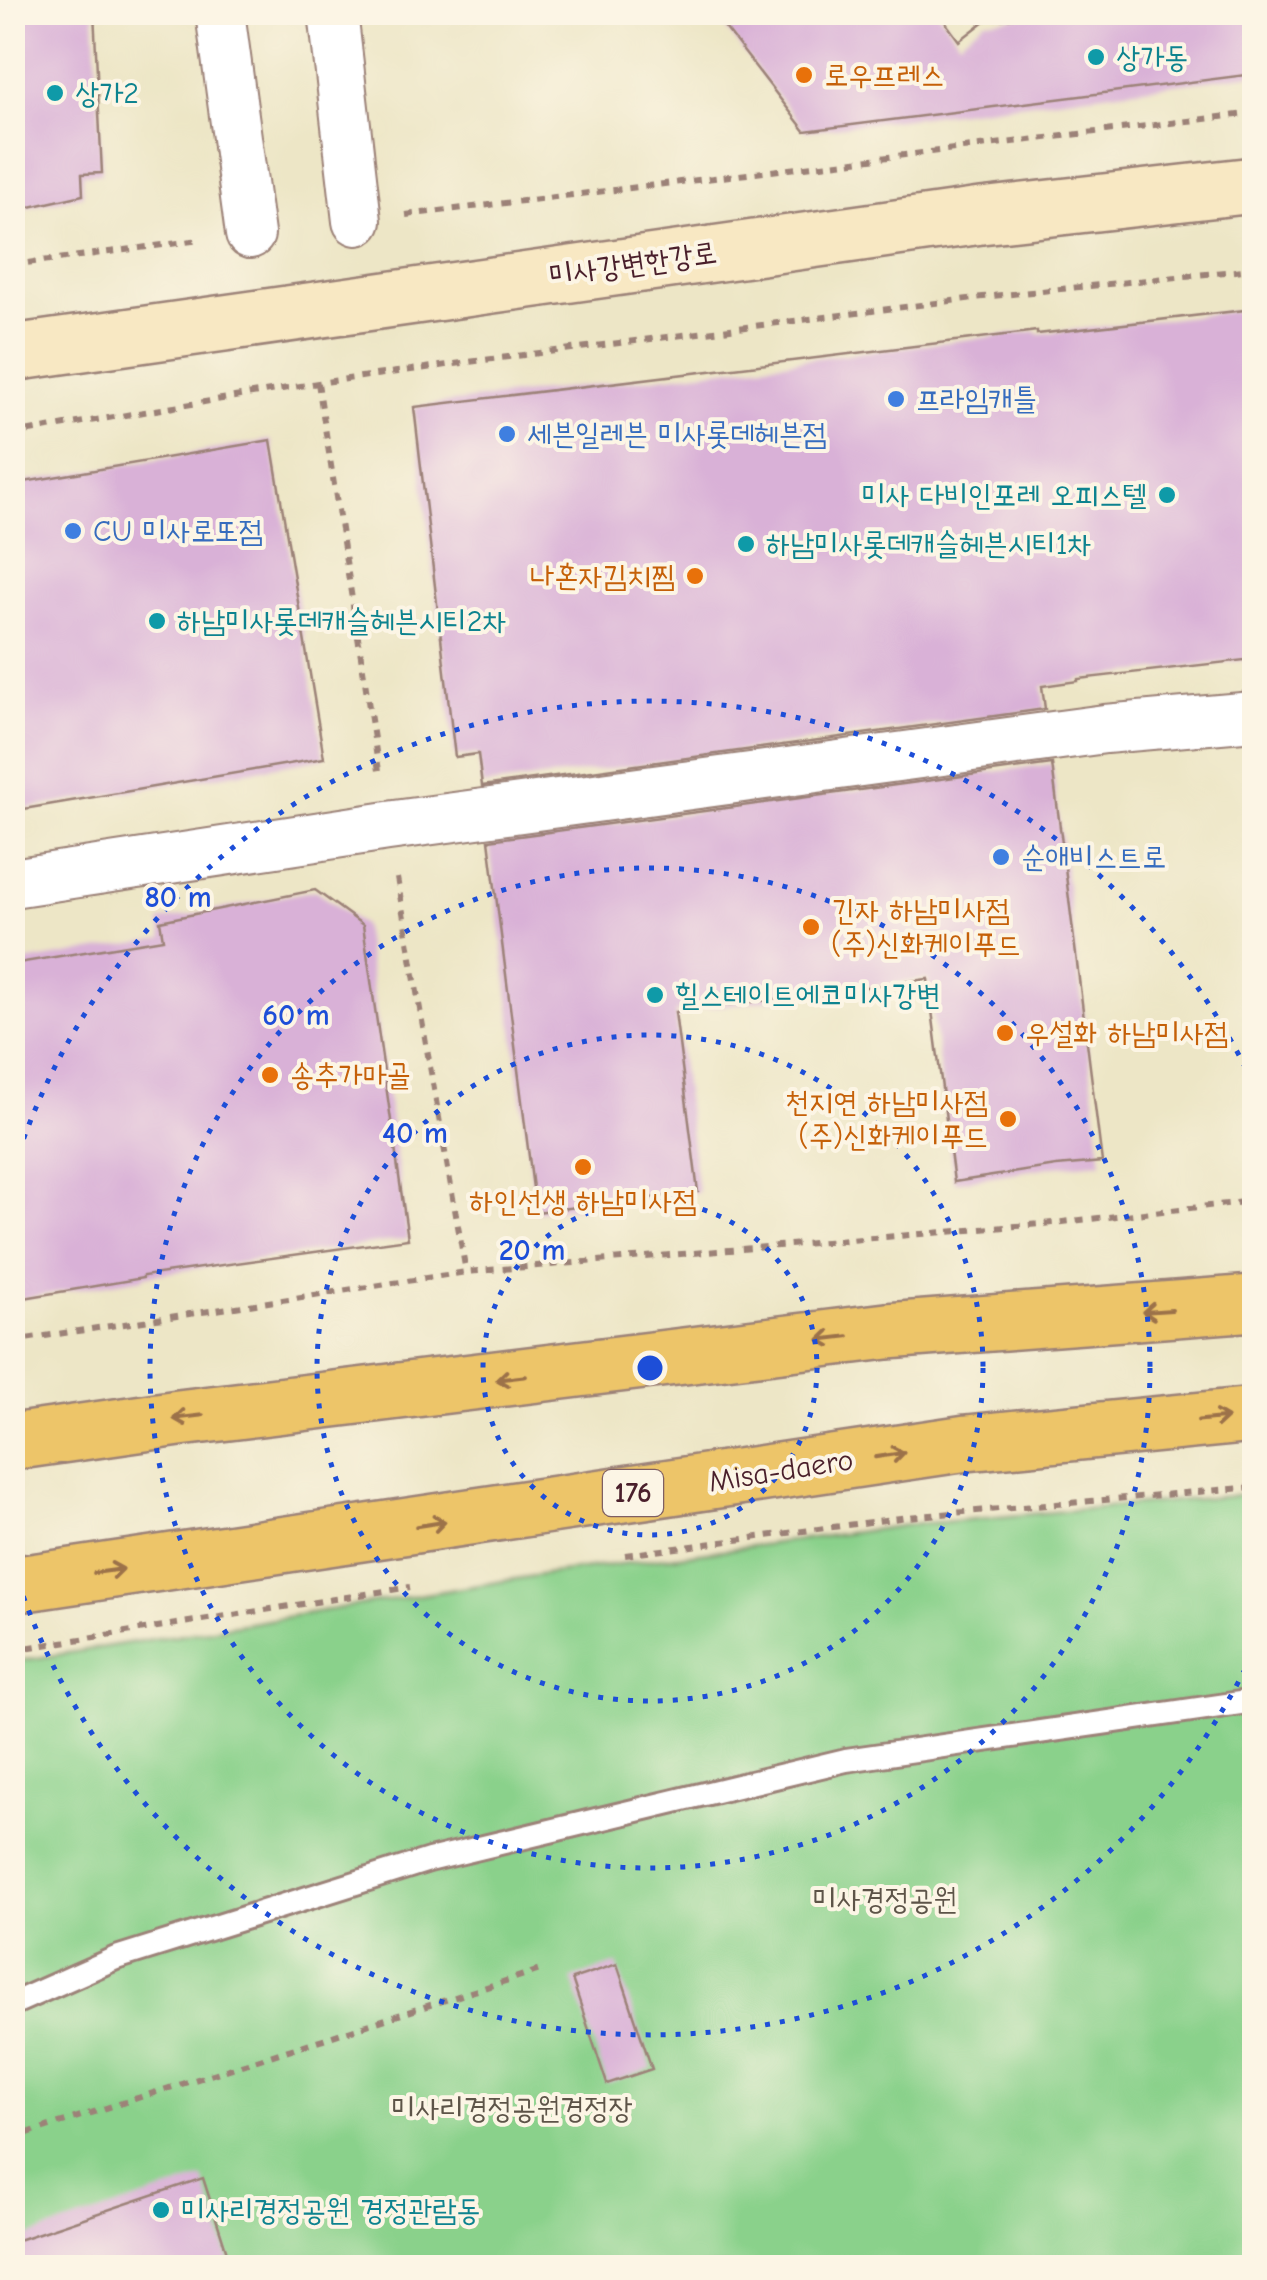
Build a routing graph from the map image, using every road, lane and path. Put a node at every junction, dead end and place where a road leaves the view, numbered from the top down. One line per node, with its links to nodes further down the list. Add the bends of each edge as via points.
1 (220, 12): 6 (street)
2 (333, 12): 5 (street)
3 (1254, 112): 5 (path)
4 (1254, 185): 9 (street, 미사강변한강로, via 981,216)
5 (357, 221)
6 (250, 234): 7 (path)
7 (12, 265)
8 (1254, 269): 10 (path, via 318,382)
9 (12, 352)
10 (12, 434)
11 (1254, 716): 12 (street, via 1105,729)
12 (12, 883)
13 (1254, 1201): 15 (path, via 466,1272)
14 (1254, 1303): 17 (main road, one-way to 17, via 887,1331)
15 (12, 1341)
16 (1254, 1415): 20 (main road, Misa-daero / 176, one-way to 16, via 967,1443)
17 (12, 1442)
18 (1254, 1486): 19 (path, via 908,1518)
19 (621, 1556)
20 (12, 1584)
21 (426, 1585): 22 (path)
22 (12, 1650)
23 (1254, 1700): 25 (lane, via 846,1760 429,1860 116,1958)
24 (540, 1970): 26 (path)
25 (12, 2004)
26 (12, 2138)

